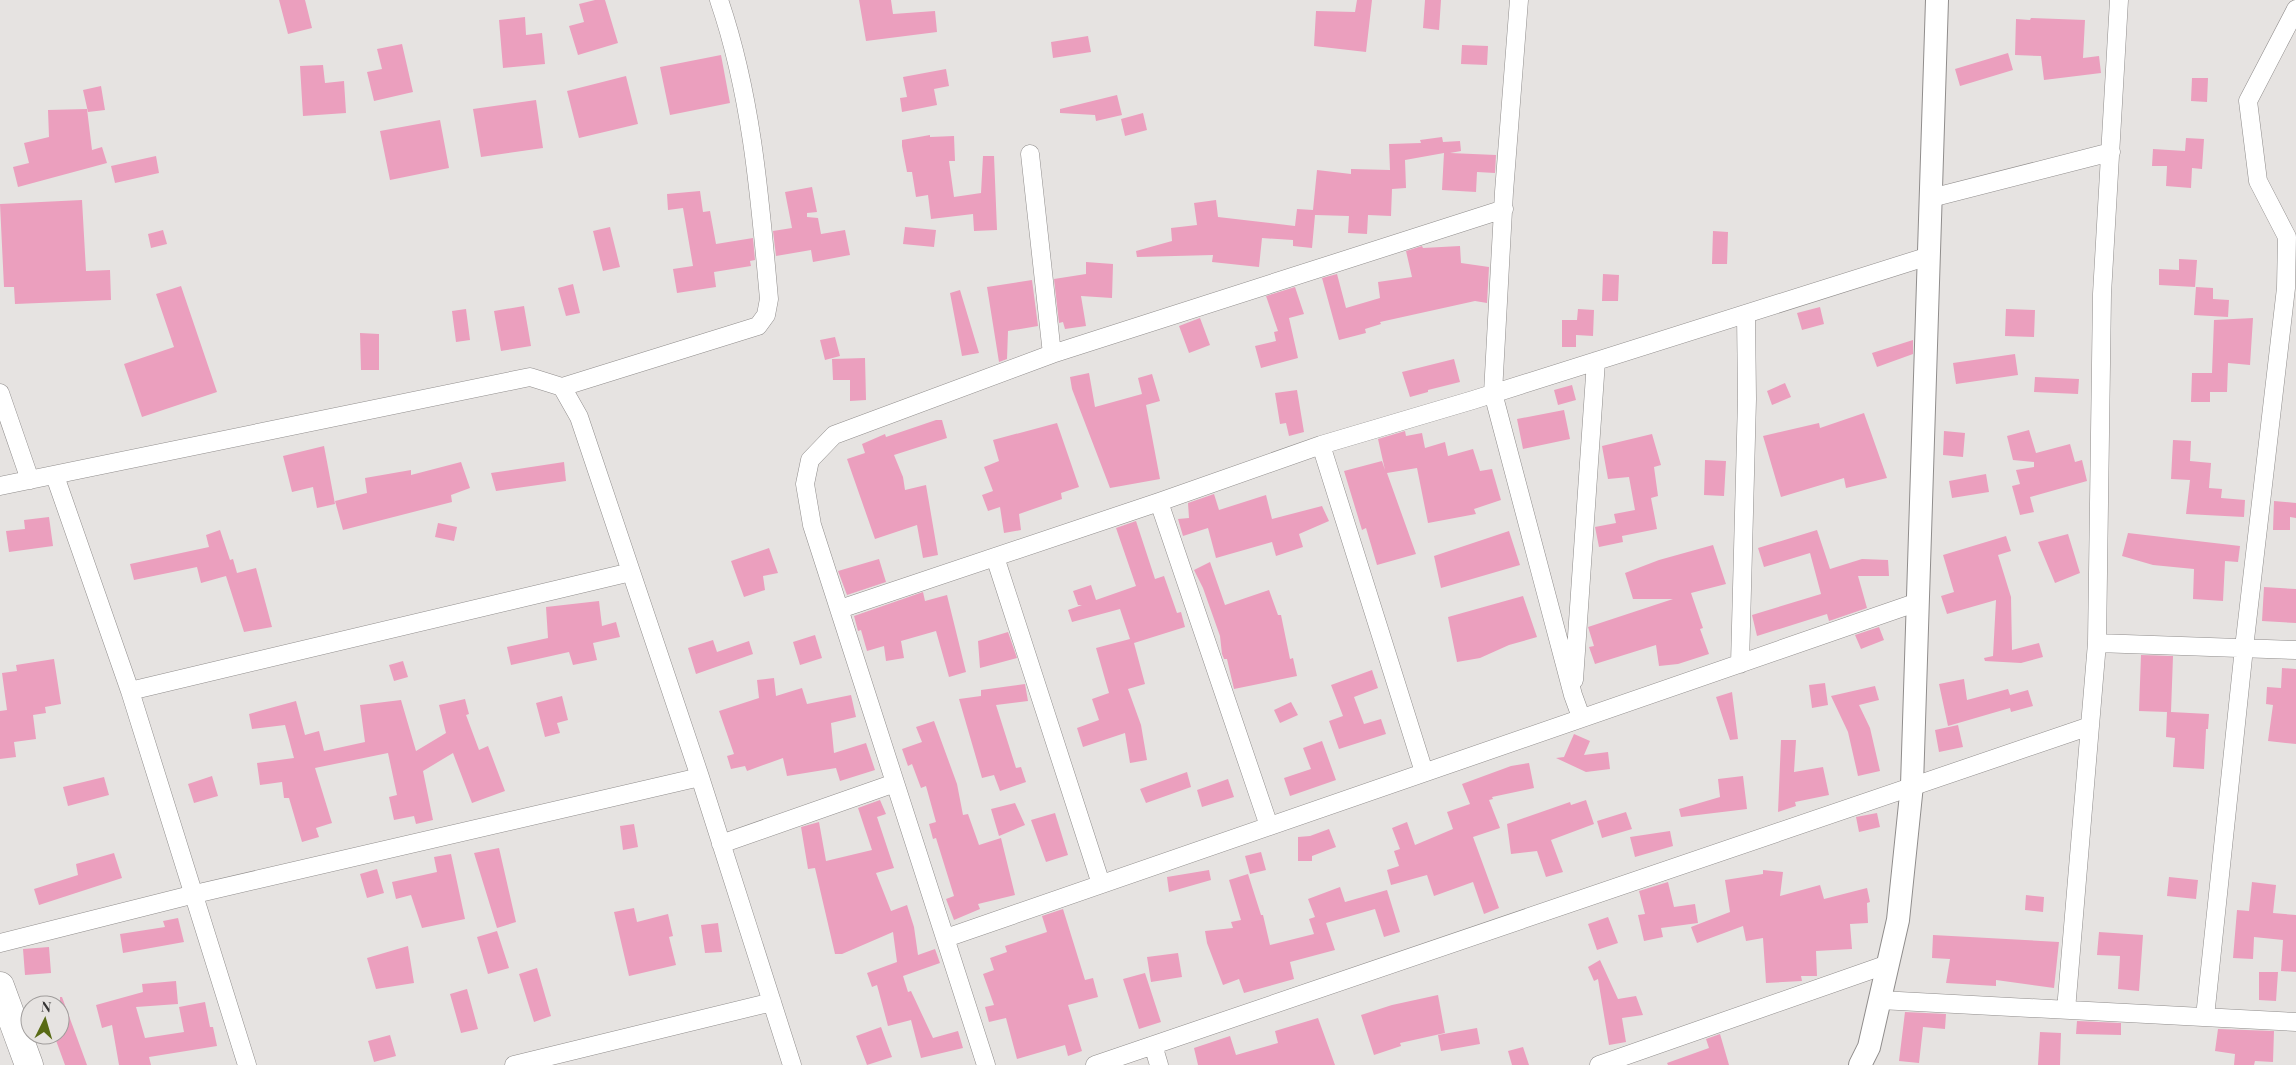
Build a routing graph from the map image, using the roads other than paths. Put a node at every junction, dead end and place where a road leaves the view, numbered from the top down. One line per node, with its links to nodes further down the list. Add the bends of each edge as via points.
1 (719, 0): 14 (street, via 732,37 758,176 768,299 766,316 758,326)
2 (1519, 0): 9 (street)
3 (1937, 0): 8 (street)
4 (2119, 0): 6 (street)
5 (2296, 9): 27 (street, via 2248,101 2258,181 2287,236 2286,288)
6 (2111, 152): 8 (street); 26 (street, via 2102,294)
7 (1030, 154): 12 (street)
8 (1931, 198): 10 (street)
9 (1504, 209): 12 (street); 16 (street)
10 (1929, 256): 11 (street); 24 (street)
11 (1746, 314): 13 (street); 29 (street)
12 (1052, 354): 25 (street, via 834,435 810,460 805,484 812,524)
13 (1596, 361): 16 (street); 31 (street)
14 (562, 387): 18 (street, via 530,377); 23 (street, via 579,416)
15 (0, 393): 19 (street)
16 (1493, 393): 17 (street); 31 (street)
17 (1321, 445): 21 (street); 34 (street)
18 (55, 476): 19 (street); 30 (street)
19 (30, 480): 20 (street)
20 (0, 486)
21 (1159, 502): 22 (street); 38 (street)
22 (995, 557): 25 (street); 40 (street)
23 (632, 572): 30 (street); 35 (street)
24 (1918, 602): 29 (street); 37 (street)
25 (840, 609): 36 (street)
26 (2097, 643): 27 (street); 33 (street)
27 (2244, 648): 28 (street); 49 (street)
28 (2296, 650)
29 (1740, 664): 32 (street)
30 (130, 691): 41 (street)
31 (1573, 695): 32 (street)
32 (1581, 717): 34 (street)
33 (2090, 726): 37 (street); 48 (street)
34 (1424, 772): 38 (street)
35 (700, 777): 39 (street); 41 (street)
36 (895, 783): 39 (street); 42 (street)
37 (1912, 785): 44 (street, via 1898,920); 51 (street)
38 (1269, 826): 40 (street)
39 (721, 844): 47 (street)
40 (1101, 884): 42 (street)
41 (195, 894): 43 (street); 54 (street)
42 (946, 938): 57 (street)
43 (0, 943)
44 (1888, 964): 46 (street); 60 (street)
45 (0, 986): 53 (main road)
46 (1880, 1000): 48 (street); 52 (street)
47 (772, 1002): 55 (street); 56 (street)
48 (2066, 1010): 49 (street)
49 (2205, 1017): 50 (street)
50 (2296, 1022)
51 (1153, 1045): 58 (street); 59 (street)
52 (1865, 1059)
53 (29, 1065)
54 (247, 1065)
55 (514, 1065)
56 (792, 1065)
57 (986, 1065)
58 (1095, 1065)
59 (1160, 1065)
60 (1599, 1065)

